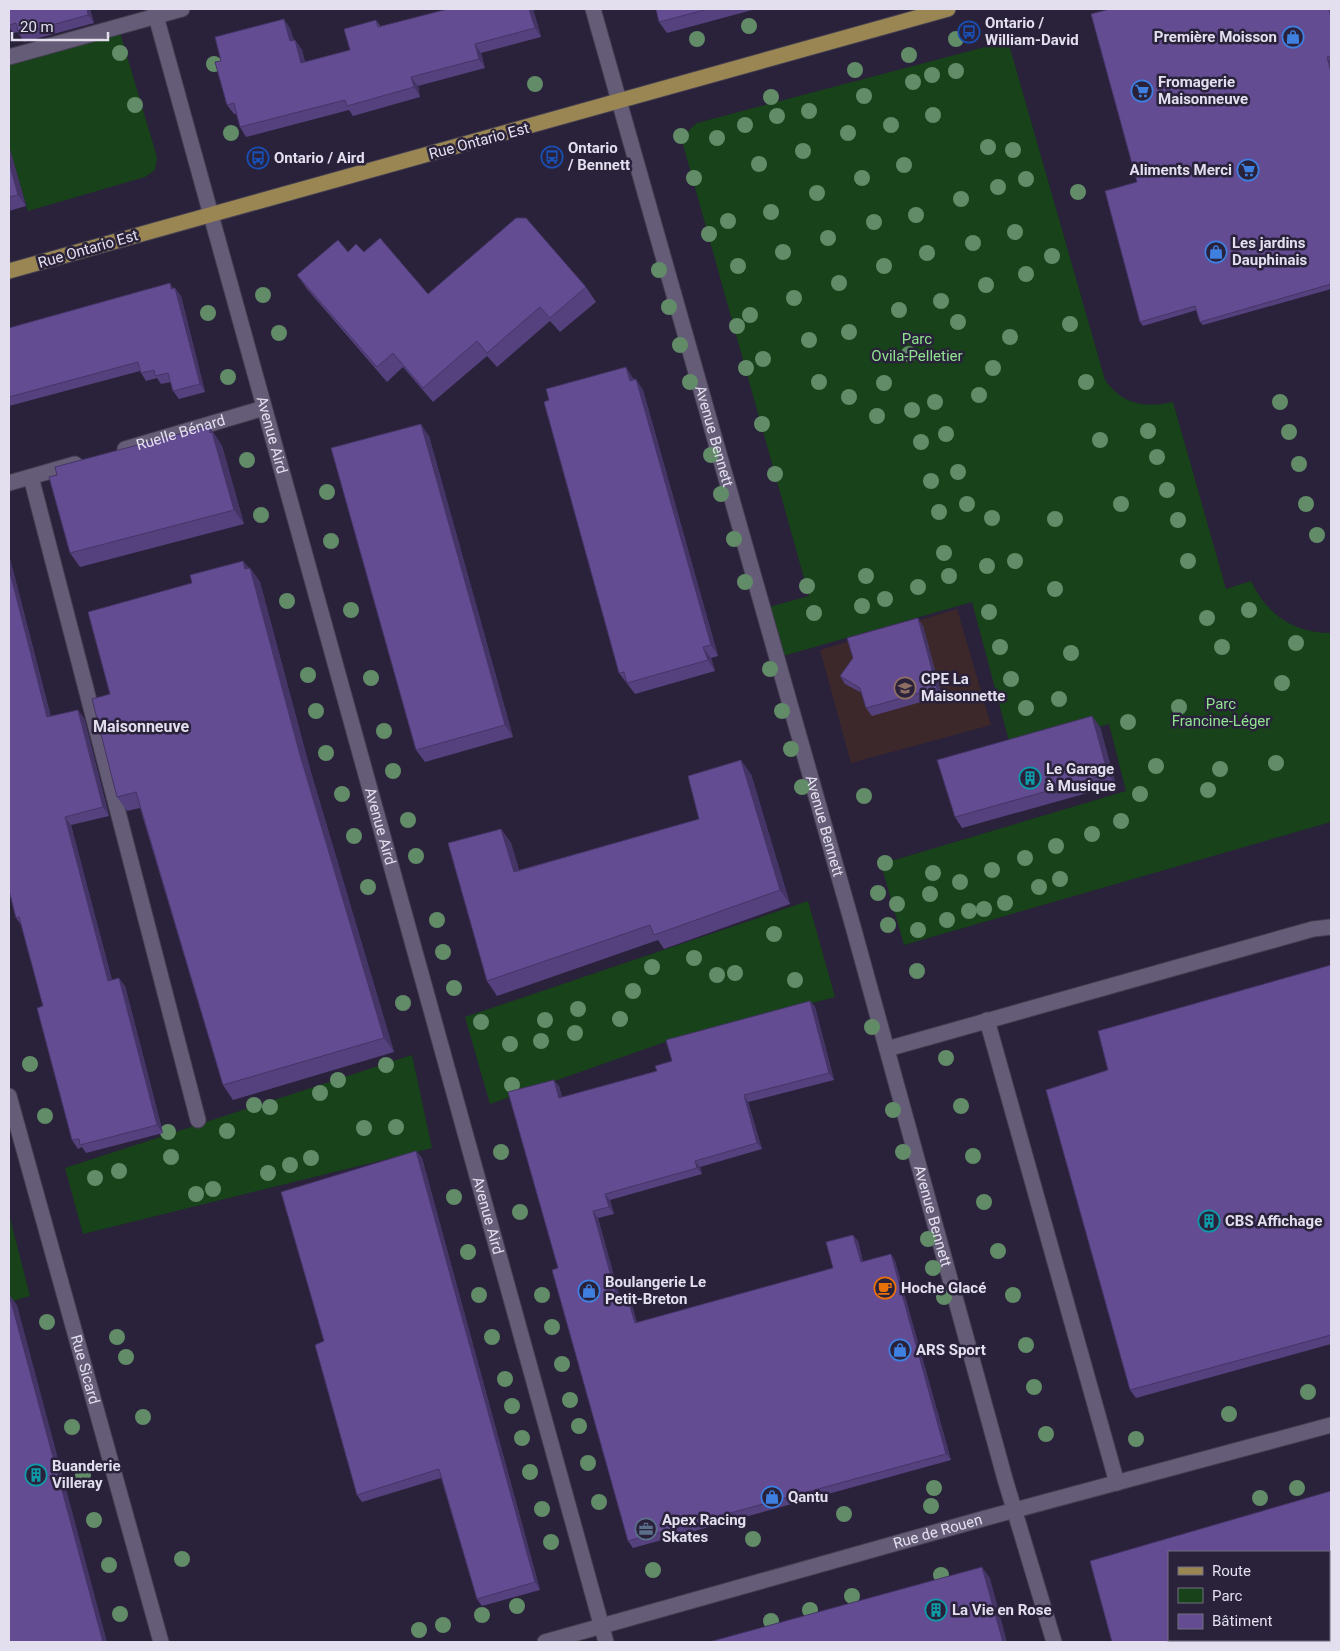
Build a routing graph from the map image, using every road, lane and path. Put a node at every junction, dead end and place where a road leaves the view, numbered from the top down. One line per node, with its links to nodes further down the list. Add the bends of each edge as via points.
1 (182, 9): 4 (street)
2 (593, 9): 6 (street, Avenue Bennett)
3 (948, 9): 6 (main road, Rue Ontario Est)
4 (155, 13): 5 (street); 7 (street, Avenue Aird)
5 (9, 57)
6 (618, 102): 7 (main road, Rue Ontario Est); 16 (street, Avenue Bennett)
7 (211, 215): 8 (main road, Rue Ontario Est); 9 (street, Avenue Aird)
8 (9, 271)
9 (264, 408): 10 (street, Ruelle Bénard); 22 (street, Avenue Aird)
10 (114, 452)
11 (86, 460): 12 (street)
12 (31, 477): 13 (street); 18 (street)
13 (9, 483)
14 (1331, 927): 15 (street, via 1313,929)
15 (987, 1020): 16 (street); 20 (street)
16 (887, 1049): 21 (street, Avenue Bennett)
17 (9, 1096): 23 (street, Rue Sicard)
18 (198, 1120)
19 (1331, 1425): 20 (street, Rue de Rouen)
20 (1117, 1483): 21 (street, Rue de Rouen)
21 (1015, 1510): 22 (street, Rue de Rouen); 26 (street, Avenue Bennett)
22 (602, 1626): 24 (street, Rue de Rouen); 25 (street, Avenue Aird)
23 (161, 1642)
24 (545, 1642)
25 (606, 1642)
26 (1054, 1642)

